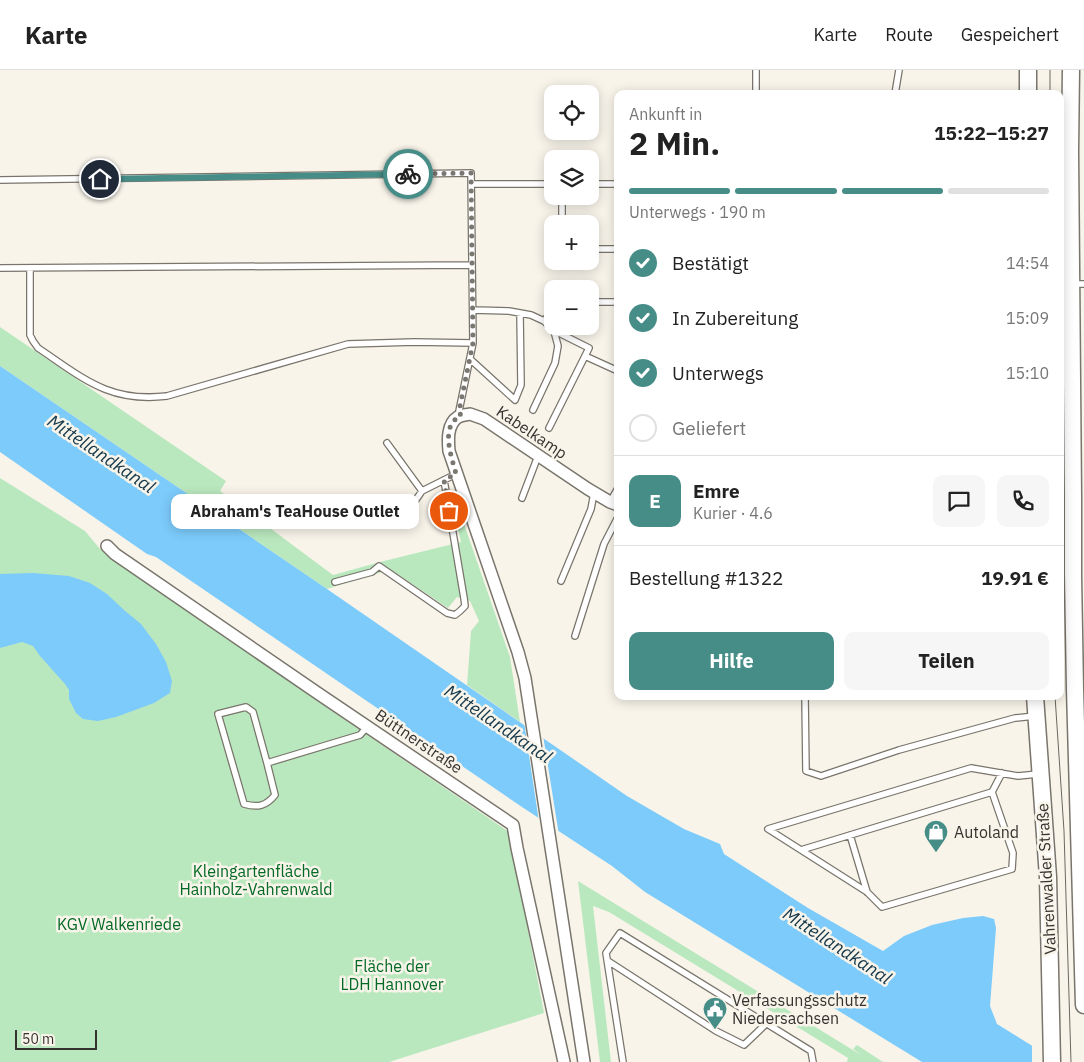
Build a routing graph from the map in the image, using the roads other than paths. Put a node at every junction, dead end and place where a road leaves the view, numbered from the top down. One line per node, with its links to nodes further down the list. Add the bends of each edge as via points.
1 (756, 70): 5 (lane)
2 (899, 70): 6 (lane)
3 (1028, 70): 7 (main road)
4 (1071, 70): 18 (main road, Vahrenwalder Straße, via 1070,151)
5 (756, 90)
6 (896, 90)
7 (1028, 90)
8 (0, 180): 9 (lane, via 471,173)
9 (471, 184): 10 (lane); 15 (lane)
10 (544, 184)
11 (599, 184): 12 (lane)
12 (614, 184)
13 (599, 249): 14 (lane)
14 (614, 249)
15 (472, 265): 17 (lane); 21 (lane)
16 (0, 268): 17 (lane)
17 (30, 268): 26 (lane, via 30,335 33,341 38,348 94,385 119,394 153,398 167,396 348,344)
18 (1078, 284): 42 (main road, Vahrenwalder Straße)
19 (599, 302): 20 (lane)
20 (614, 302)
21 (473, 310): 22 (lane); 26 (lane)
22 (520, 313): 23 (lane); 28 (lane, via 520,385 515,400)
23 (544, 320)
24 (555, 335): 30 (lane, via 558,346 555,363)
25 (563, 335): 27 (lane, via 589,348)
26 (473, 343): 28 (lane)
27 (586, 356): 29 (lane); 32 (lane)
28 (470, 359): 31 (lane, via 459,411)
29 (614, 369)
30 (533, 410)
31 (461, 416): 34 (street, Kabelkamp, via 470,414 484,419); 35 (street, via 453,422 448,439)
32 (549, 428)
33 (387, 443): 37 (lane)
34 (538, 456): 38 (street, Kabelkamp); 39 (lane)
35 (456, 474): 36 (lane); 65 (street, via 518,652)
36 (444, 480): 37 (lane); 47 (lane, via 465,606 460,612 455,615 447,613 379,566 372,572)
37 (422, 491): 41 (lane, via 413,504)
38 (594, 493): 40 (street, Kabelkamp); 46 (lane, via 591,509)
39 (522, 498)
40 (614, 503)
41 (395, 511)
42 (1072, 514): 44 (main road, Vahrenwalder Straße)
43 (614, 525): 48 (lane, via 604,544)
44 (1072, 536): 61 (main road, Vahrenwalder Straße)
45 (107, 546): 52 (street, Büttnerstraße)
46 (561, 581)
47 (335, 582)
48 (575, 636)
49 (805, 700): 51 (lane, via 806,771 821,776 899,750 1015,718)
50 (1035, 700): 51 (main road, Vahrenwalder Straße)
51 (1036, 716): 55 (main road, Vahrenwalder Straße)
52 (368, 726): 53 (lane, via 360,735); 64 (street, Büttnerstraße, via 513,825)
53 (267, 763): 53 (lane, via 253,712 246,707 218,714 244,804 254,806 269,802 275,795)
54 (1002, 773): 55 (lane, via 1018,776); 56 (lane); 58 (lane, via 971,768 768,829)
55 (1040, 773): 63 (main road, Vahrenwalder Straße, via 1048,877)
56 (992, 792): 57 (lane); 59 (lane, via 1013,853 1012,869 882,907)
57 (850, 835): 58 (lane); 59 (lane)
58 (801, 850): 59 (lane)
59 (867, 892)
60 (608, 961): 62 (lane, via 716,1031 744,1045); 62 (lane, via 606,953 620,933); 66 (lane)
61 (1084, 1005)
62 (767, 1023): 67 (lane, via 811,1051)
63 (1052, 1056)
64 (564, 1062)
65 (584, 1062)
66 (623, 1062)
67 (812, 1062)

